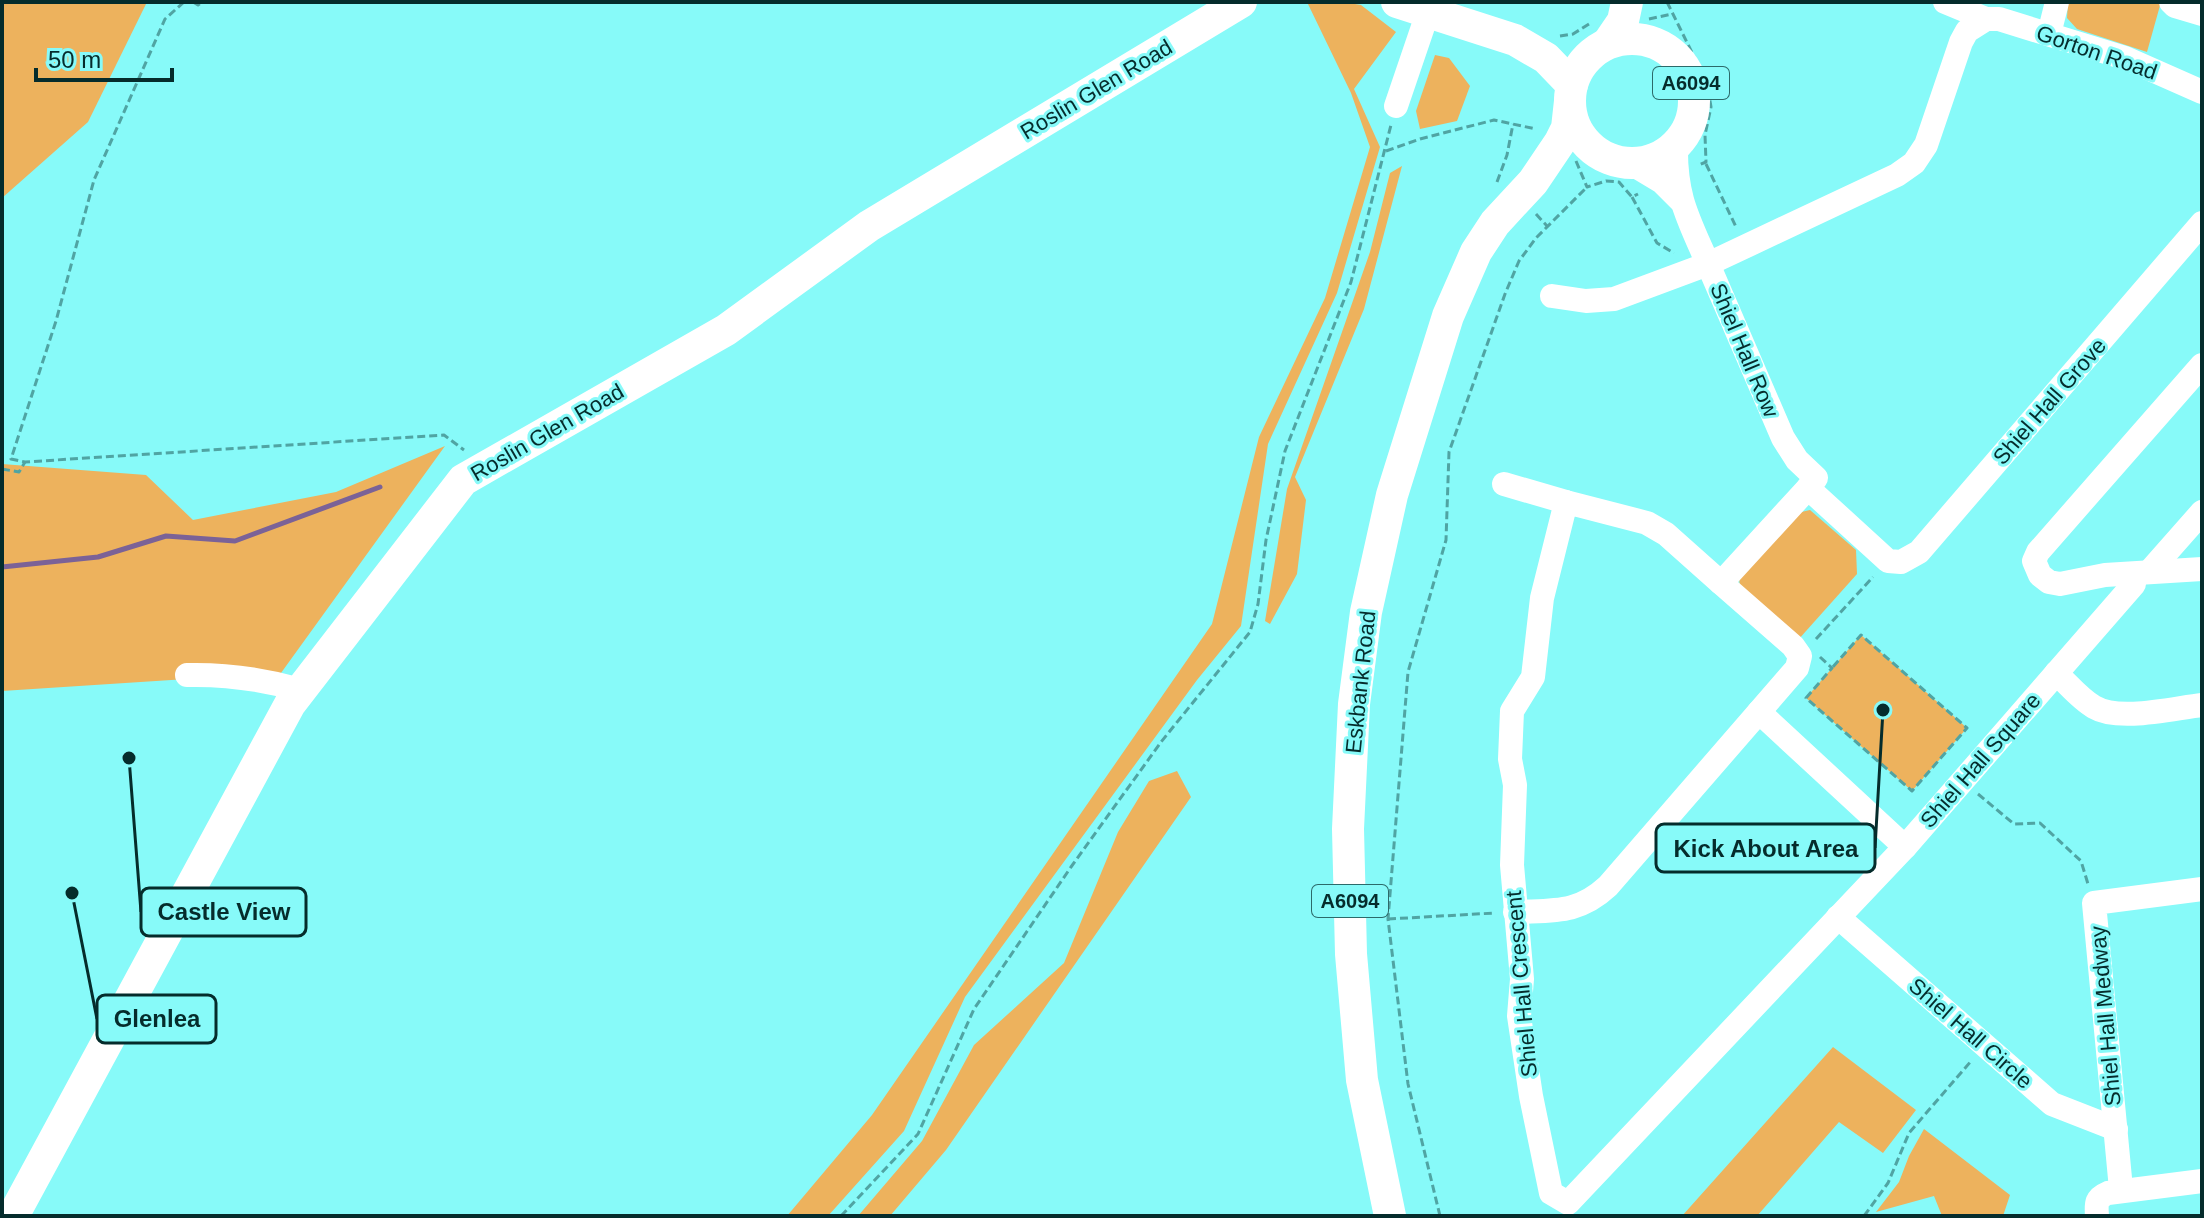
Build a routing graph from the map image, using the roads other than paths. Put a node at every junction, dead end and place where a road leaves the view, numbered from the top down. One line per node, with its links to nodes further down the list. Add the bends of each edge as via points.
1 (1241, 2): 33 (main road, Roslin Glen Road, via 869,226 726,330 463,480)
2 (1397, 2): 8 (main road)
3 (1627, 2): 13 (main road, Eskbank Road / A6094, via 1623,21)
4 (1644, 2): 12 (main road, A6094)
5 (1945, 2): 10 (street, Gorton Road)
6 (2057, 2): 11 (street)
7 (2171, 2): 9 (street)
8 (1428, 12): 14 (main road, via 1515,40); 17 (street)
9 (2202, 14)
10 (1986, 19): 11 (street, Gorton Road); 21 (street, via 1967,31 1937,82 1926,145 1914,163)
11 (2049, 34): 15 (street, Gorton Road, via 2125,58)
12 (1661, 44): 13 (main road, A6094, via 1636,39); 19 (main road, A6094, via 1690,77 1694,101 1690,125)
13 (1598, 50): 14 (main road, via 1567,62); 16 (main road, Eskbank Road / A6094, via 1579,69)
14 (1546, 58): 16 (main road)
15 (2202, 92)
16 (1571, 93): 18 (main road, via 1572,119 1592,149); 18 (main road, Eskbank Road / A6094, via 1567,128)
17 (1396, 106)
18 (1593, 163): 19 (main road, via 1656,159); 45 (main road, Eskbank Road / A6094, via 1533,182 1476,252 1448,316 1392,495 1366,612 1354,704 1348,829 1351,954 1362,1080)
19 (1671, 168): 21 (street)
20 (2202, 223): 25 (street, Shiel Hall Grove, via 1919,552 1901,562 1888,561)
21 (1708, 264): 22 (street, Shiel Hall Row, via 1614,299); 25 (street, Shiel Hall Row, via 1783,438 1816,478)
22 (1552, 296)
23 (2202, 365): 29 (street, via 2034,561 2040,575 2060,584 2105,575)
24 (1504, 484): 26 (street)
25 (1808, 488): 30 (street)
26 (1566, 502): 30 (street, via 1647,523); 38 (street, Shiel Hall Crescent, via 1542,598 1533,677 1512,711)
27 (2202, 512): 29 (street, Shiel Hall Square)
28 (2202, 569): 29 (street)
29 (2142, 578): 31 (street, Shiel Hall Square)
30 (1721, 583): 35 (street, via 1804,652)
31 (2056, 673): 34 (street, via 2107,712); 36 (street, Shiel Hall Square)
32 (187, 675): 33 (street, via 223,674)
33 (301, 690): 44 (main road, Roslin Glen Road)
34 (2202, 705)
35 (1759, 712): 36 (street); 38 (street, via 1592,901 1578,908)
36 (1905, 847): 39 (street, Shiel Hall Crescent)
37 (2202, 889): 40 (street, Shiel Hall Medway, via 2094,903)
38 (1515, 912): 43 (street, Shiel Hall Crescent, via 1522,979 1519,1016 1531,1096 1551,1193)
39 (1838, 917): 40 (street, Shiel Hall Circle, via 2052,1104); 43 (street, Shiel Hall Crescent)
40 (2116, 1129): 42 (street, Shiel Hall Medway)
41 (2202, 1181): 42 (street)
42 (2121, 1189): 46 (street, via 2099,1197)
43 (1567, 1210)
44 (13, 1216)
45 (1390, 1216)
46 (2097, 1216)

